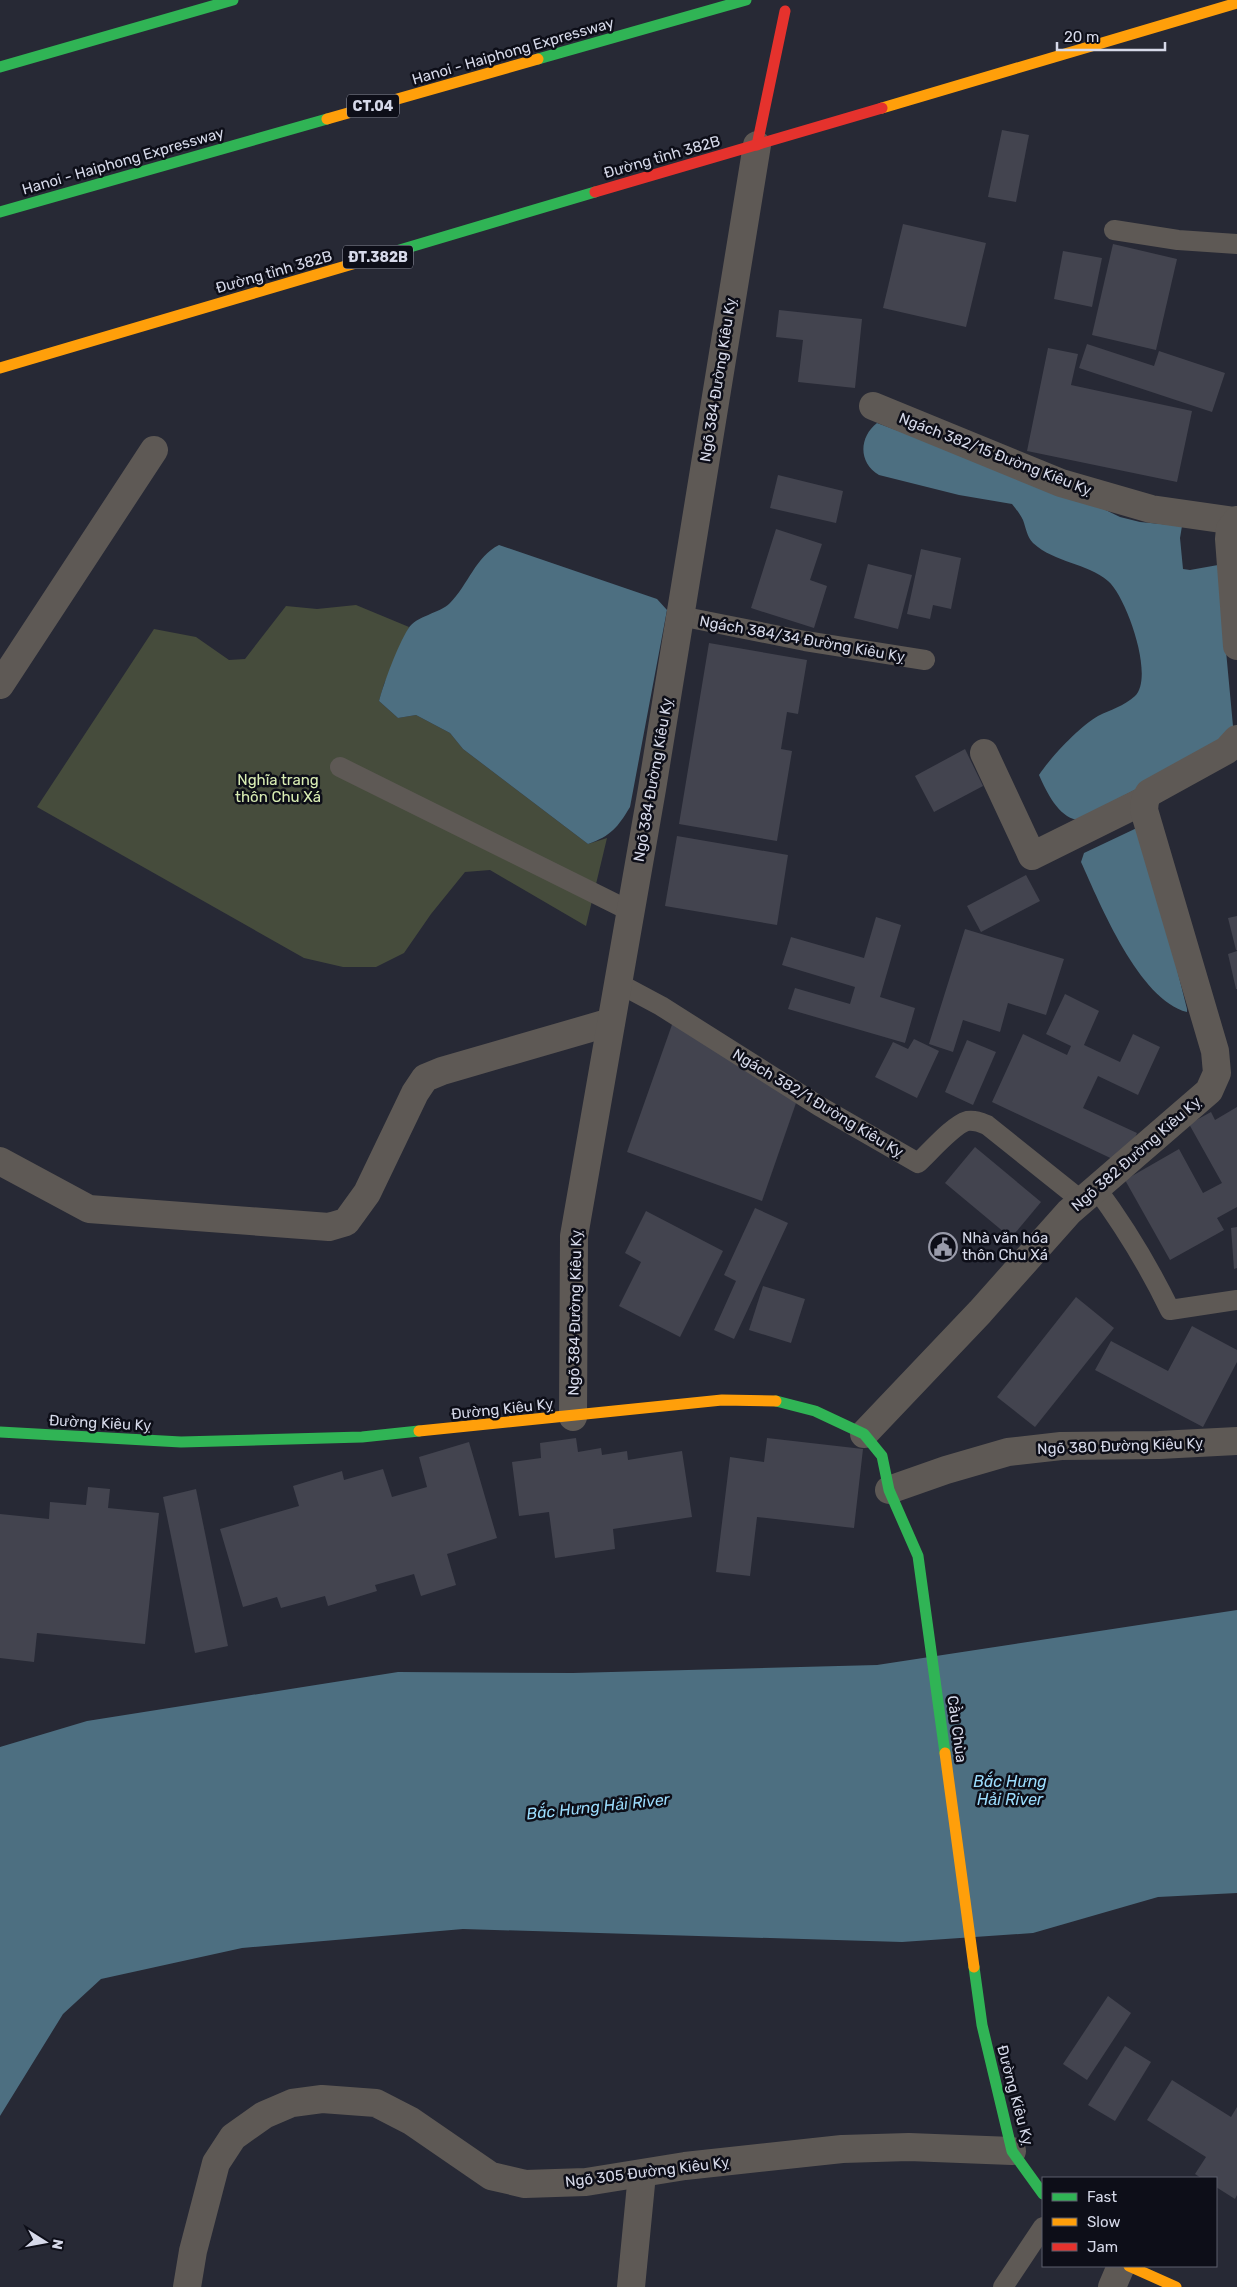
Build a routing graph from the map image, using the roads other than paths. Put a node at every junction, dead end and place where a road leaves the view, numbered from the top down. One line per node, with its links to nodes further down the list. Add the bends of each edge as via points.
1 (233, 0): 5 (main road)
2 (746, 0): 7 (main road, Hanoi - Haiphong Expressway / CT.04)
3 (1237, 3): 6 (main road, Đường tỉnh 382B)
4 (785, 11): 6 (main road)
5 (0, 66)
6 (757, 145): 10 (main road, Đường tỉnh 382B / ĐT.382B); 14 (street, Ngõ 384 Đường Kiêu Kỵ)
7 (0, 212)
8 (1114, 230): 9 (lane, via 1178,240)
9 (1237, 244)
10 (0, 368)
11 (872, 406): 13 (street, Ngách 382/15 Đường Kiêu Kỵ, via 1061,483 1151,509)
12 (154, 450): 17 (street)
13 (1236, 520): 15 (street, via 1230,528 1229,539)
14 (680, 616): 16 (lane, Ngách 384/34 Đường Kiêu Kỵ, via 805,641); 22 (street, Ngõ 384 Đường Kiêu Kỵ)
15 (1237, 646)
16 (925, 660)
17 (0, 685)
18 (1237, 739): 21 (street, via 1227,750 1149,793)
19 (984, 753): 21 (street, via 1032,856)
20 (340, 768): 22 (lane)
21 (1145, 800): 26 (street, Ngõ 382 Đường Kiêu Kỵ, via 1144,810 1215,1051 1216,1073 1209,1091)
22 (630, 911): 23 (street, Ngõ 384 Đường Kiêu Kỵ)
23 (618, 983): 24 (street, Ngõ 384 Đường Kiêu Kỵ); 26 (lane, Ngách 382/1 Đường Kiêu Kỵ, via 918,1163 956,1128 966,1121 976,1120)
24 (610, 1022): 25 (street, via 425,1078 414,1094 367,1193 346,1222 329,1227 89,1209); 28 (street, Ngõ 384 Đường Kiêu Kỵ, via 574,1236)
25 (0, 1161)
26 (1089, 1195): 27 (lane, via 1124,1226 1170,1310); 30 (street, Ngõ 382 Đường Kiêu Kỵ, via 1069,1212)
27 (1237, 1300)
28 (573, 1417): 29 (main road, Đường Kiêu Kỵ, via 362,1437 181,1442); 30 (main road, Đường Kiêu Kỵ, via 722,1400 771,1400 815,1412)
29 (0, 1432)
30 (864, 1434): 32 (main road, Đường Kiêu Kỵ, via 882,1456)
31 (1237, 1441): 32 (street, Ngõ 380 Đường Kiêu Kỵ, via 1061,1446 1008,1452)
32 (889, 1490): 33 (main road, Đường Kiêu Kỵ)
33 (918, 1556): 34 (main road, Cầu Chùa)
34 (982, 2025): 35 (main road, Đường Kiêu Kỵ)
35 (1012, 2151): 36 (street, Ngõ 305 Đường Kiêu Kỵ, via 909,2147 842,2149 685,2166); 37 (main road, Đường Kiêu Kỵ)
36 (642, 2174): 41 (street, Ngõ 305 Đường Kiêu Kỵ, via 586,2182 525,2184 490,2176 412,2121 376,2103 322,2099 292,2103 264,2115 233,2137 216,2163); 42 (street)
37 (1042, 2193)
38 (1042, 2228): 43 (lane)
39 (1121, 2267): 44 (street)
40 (1131, 2267): 45 (main road)
41 (187, 2287)
42 (631, 2287)
43 (1002, 2287)
44 (1112, 2287)
45 (1176, 2287)

